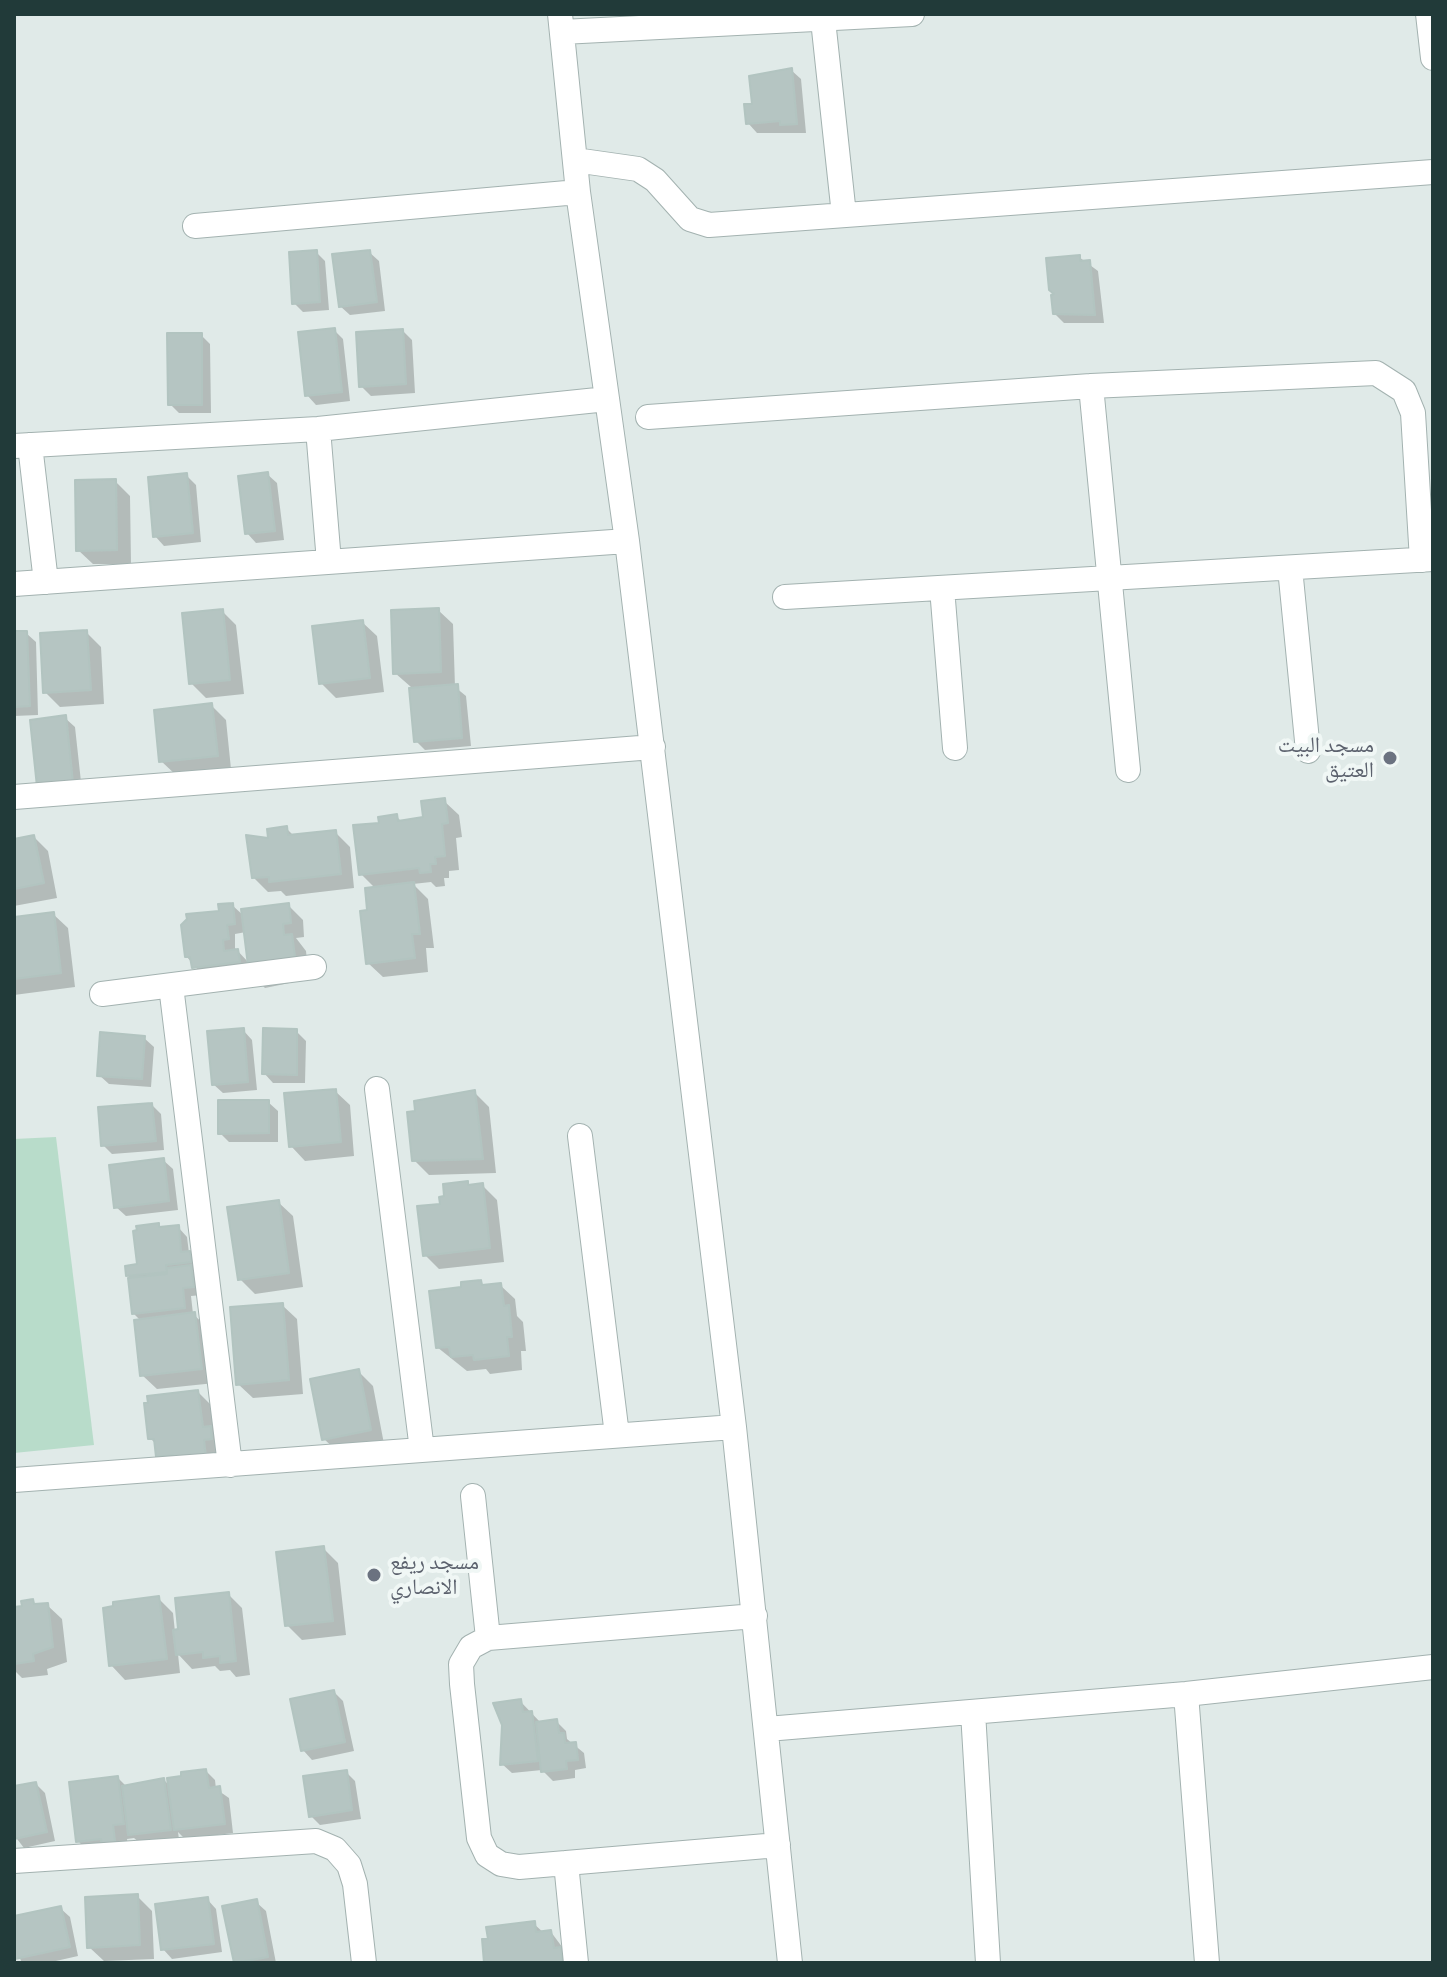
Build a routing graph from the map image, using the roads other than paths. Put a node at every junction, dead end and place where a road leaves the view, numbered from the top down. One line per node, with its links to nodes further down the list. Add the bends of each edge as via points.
1 (912, 14): 3 (street)
2 (1428, 14): 5 (street)
3 (823, 20): 4 (street); 9 (street)
4 (561, 23): 6 (street)
5 (1433, 58)
6 (575, 160): 8 (street); 9 (street, via 638,169 699,223)
7 (1433, 172): 9 (street)
8 (578, 192): 10 (street); 12 (street)
9 (844, 215)
10 (195, 226)
11 (1091, 386): 13 (street); 17 (street, via 1365,372 1387,377 1404,391 1413,413); 20 (street)
12 (607, 399): 14 (street); 16 (street)
13 (648, 417)
14 (318, 429): 15 (street); 18 (street)
15 (22, 445): 21 (street)
16 (627, 541): 18 (street); 25 (street)
17 (1428, 559): 19 (street)
18 (329, 562): 21 (street)
19 (1290, 568): 20 (street); 27 (street)
20 (1110, 578): 23 (street); 28 (street)
21 (46, 582): 22 (street)
22 (14, 584)
23 (942, 588): 24 (street); 26 (street)
24 (785, 597)
25 (653, 747): 29 (street); 35 (street)
26 (955, 748)
27 (1308, 751)
28 (1128, 770)
29 (14, 797)
30 (314, 967): 31 (street)
31 (171, 986): 32 (street); 38 (street)
32 (102, 994)
33 (377, 1089): 37 (street)
34 (580, 1136): 36 (street)
35 (734, 1427): 36 (street); 41 (street)
36 (617, 1435): 37 (street)
37 (422, 1450): 38 (street)
38 (230, 1465): 39 (street)
39 (14, 1480)
40 (473, 1496): 42 (street)
41 (755, 1616): 42 (street); 46 (street)
42 (488, 1638): 49 (street, via 471,1647 461,1664 479,1838 487,1855 501,1864)
43 (1433, 1667): 44 (street)
44 (1186, 1694): 45 (street); 54 (street)
45 (973, 1712): 46 (street); 53 (street)
46 (767, 1729): 47 (street)
47 (778, 1845): 49 (street); 52 (street)
48 (14, 1861): 50 (street, via 316,1841 335,1849 349,1865)
49 (566, 1863): 51 (street)
50 (364, 1963)
51 (576, 1963)
52 (790, 1963)
53 (988, 1963)
54 (1207, 1963)

